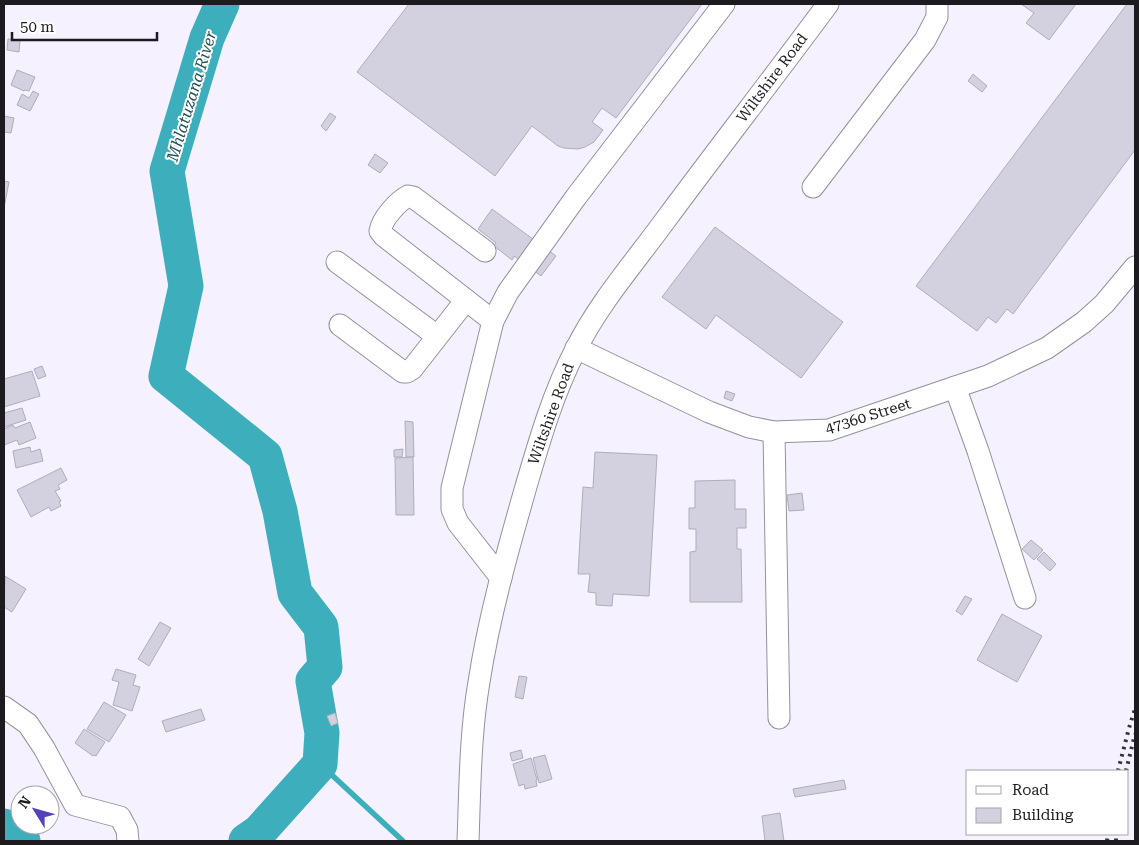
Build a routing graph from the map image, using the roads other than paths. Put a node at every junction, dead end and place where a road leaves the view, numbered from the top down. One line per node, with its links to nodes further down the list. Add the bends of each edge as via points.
1 (724, 4): 9 (street, via 570,205 508,292)
2 (828, 4): 12 (street, Wiltshire Road, via 622,278)
3 (937, 4): 4 (street, via 937,17 925,40)
4 (813, 187)
5 (485, 251): 8 (street, via 413,197 402,199 381,225 380,231 384,236)
6 (337, 262): 11 (street)
7 (1135, 267): 13 (street, 47360 Street, via 1104,304 1047,348)
8 (466, 300): 9 (street); 11 (street)
9 (493, 321): 15 (street, via 452,488 452,509 458,523)
10 (340, 325): 11 (street, via 403,372 412,369)
11 (437, 336)
12 (576, 348): 14 (street, 47360 Street, via 709,412 749,427); 15 (street, Wiltshire Road, via 554,397)
13 (955, 387): 14 (street, 47360 Street, via 829,430); 16 (street)
14 (774, 432): 18 (street)
15 (501, 578): 20 (street, Wiltshire Road, via 478,684)
16 (1025, 598)
17 (4, 707): 19 (street, via 28,724 75,805 120,817)
18 (779, 718)
19 (128, 835)
20 (468, 841)

